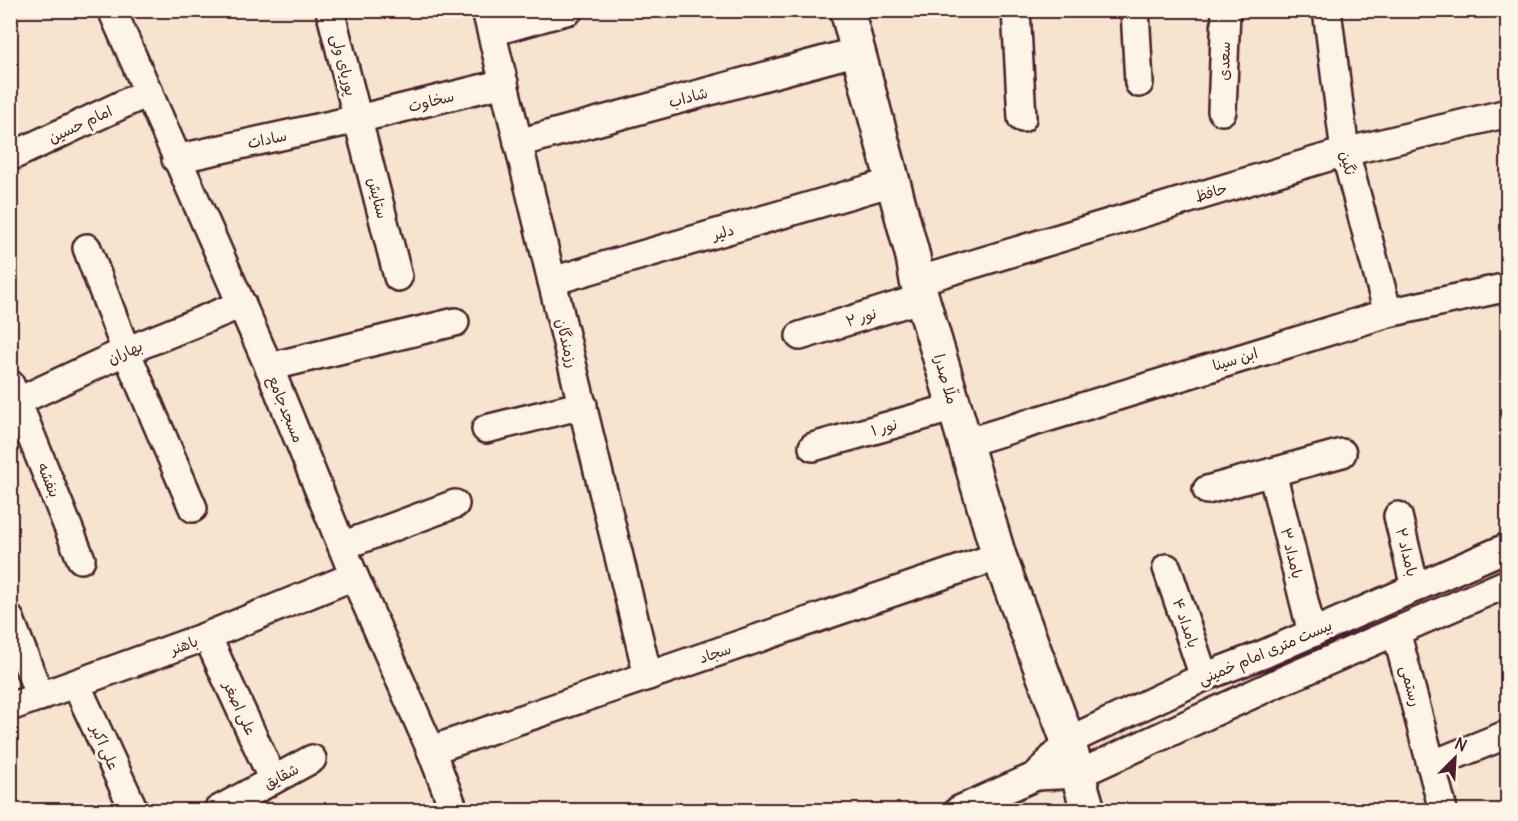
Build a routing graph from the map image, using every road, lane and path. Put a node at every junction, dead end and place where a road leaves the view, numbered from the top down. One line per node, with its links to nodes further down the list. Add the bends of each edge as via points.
1 (330, 10): 17 (street, پوریای ولی)
2 (569, 10): 9 (street)
3 (847, 10): 10 (street, ملّا صدرا)
4 (1016, 10): 16 (street)
5 (1135, 10): 12 (street)
6 (1226, 10): 14 (street, سعدی)
7 (1328, 10): 19 (street, نگین)
8 (120, 12): 13 (street, مسجدجامع)
9 (489, 21): 11 (street, رزمندگان)
10 (858, 51): 18 (street, شاداب); 22 (street, ملّا صدرا)
11 (504, 83): 17 (street, سخاوت); 18 (street, رزمندگان)
12 (1139, 83)
13 (149, 92): 20 (street, امام حسین); 21 (street, مسجدجامع)
14 (1222, 111)
15 (1508, 113): 19 (street, حافظ)
16 (1022, 118)
17 (358, 119): 21 (street, سادات); 24 (street, ستایش)
18 (518, 143): 25 (street, رزمندگان)
19 (1345, 152): 27 (street, حافظ); 29 (street, نگین)
20 (10, 157)
21 (176, 159): 28 (street, مسجدجامع)
22 (893, 182): 25 (street, دلیر); 27 (street, ملّا صدرا)
23 (87, 248): 32 (street)
24 (398, 277)
25 (552, 281): 35 (street, رزمندگان)
26 (1508, 287): 29 (street, ابن سینا)
27 (920, 289): 31 (street, نور ۲); 36 (street, ملّا صدرا)
28 (242, 304): 32 (street, بهاران); 33 (street, مسجدجامع)
29 (1388, 313): 38 (street, ابن سینا)
30 (455, 322): 33 (street)
31 (800, 336)
32 (126, 351): 34 (street, بهاران); 44 (street)
33 (269, 367): 46 (street, مسجدجامع)
34 (13, 397): 49 (street, بنفشه)
35 (583, 405): 37 (street); 58 (street, رزمندگان)
36 (955, 407): 38 (street, ملّا صدرا); 39 (street, نور ۱)
37 (486, 429)
38 (965, 442): 48 (street, ملّا صدرا)
39 (813, 447)
40 (1342, 453): 41 (street)
41 (1272, 472): 42 (street); 56 (street, بامداد ۳)
42 (1207, 490)
43 (456, 504): 46 (street)
44 (193, 508)
45 (1398, 516): 53 (street, بامداد ۲)
46 (342, 546): 51 (street, مسجدجامع)
47 (1508, 547): 53 (street, بیست متری امام خمینی)
48 (999, 556): 58 (street, سجاد); 64 (street, ملّا صدرا)
49 (81, 559)
50 (1167, 568): 59 (street, بامداد ۴)
51 (354, 576): 57 (street, باهنر); 65 (street, مسجدجامع)
52 (1508, 583): 55 (street, بیست متری امام خمینی)
53 (1415, 588): 56 (street, بیست متری امام خمینی)
54 (10, 618): 61 (street)
55 (1396, 631): 67 (street, رستمی); 68 (street, بیست متری امام خمینی)
56 (1312, 633): 59 (street, بیست متری امام خمینی)
57 (207, 636): 60 (street, باهنر); 70 (street, علی اصغر)
58 (648, 676): 65 (street, سجاد)
59 (1204, 677): 64 (street, بیست متری امام خمینی)
60 (76, 684): 61 (street, باهنر); 71 (street, علی اکبر)
61 (40, 697): 62 (street, باهنر)
62 (10, 707)
63 (1508, 734): 67 (street)
64 (1068, 741): 68 (street, ملّا صدرا); 69 (street, بیست متری امام خمینی)
65 (430, 750): 73 (street, مسجدجامع)
66 (312, 759): 70 (street, شقایق)
67 (1431, 765): 76 (street, رستمی)
68 (1079, 774): 69 (street, بیست متری امام خمینی); 75 (street, ملّا صدرا)
69 (1036, 776): 74 (street, بیست متری امام خمینی)
70 (273, 780): 72 (street, شقایق)
71 (134, 810)
72 (218, 810)
73 (454, 810)
74 (959, 810)
75 (1088, 810)
76 (1443, 810)

